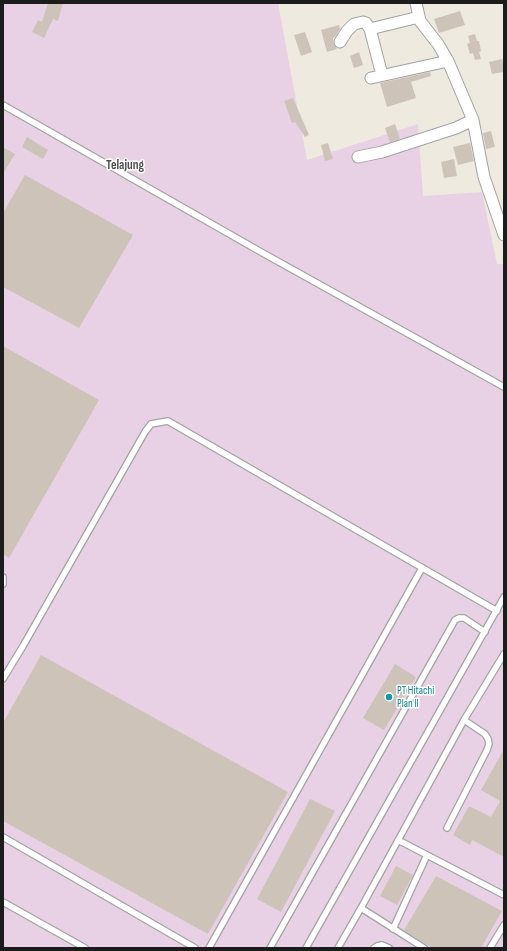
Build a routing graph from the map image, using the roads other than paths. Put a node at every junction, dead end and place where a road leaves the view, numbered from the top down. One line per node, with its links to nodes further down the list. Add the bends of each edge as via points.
1 (416, 3): 2 (street)
2 (419, 17): 3 (street); 5 (street)
3 (370, 29): 4 (street, via 363,22 354,24); 6 (street)
4 (340, 42)
5 (448, 61): 6 (street); 9 (street)
6 (382, 75): 7 (street)
7 (371, 78)
8 (3, 105): 12 (lane)
9 (473, 120): 10 (street, via 456,128); 11 (street, via 484,177)
10 (358, 158)
11 (504, 235)
12 (504, 387)
13 (422, 568): 17 (lane); 20 (lane, via 168,421 151,424); 33 (lane)
14 (3, 578): 15 (lane)
15 (3, 584)
16 (504, 597): 17 (lane)
17 (497, 611): 18 (lane)
18 (485, 632): 34 (lane, via 464,618 455,620); 35 (lane)
19 (504, 654): 21 (lane)
20 (3, 679)
21 (464, 720): 22 (lane, via 485,734 489,744); 24 (lane)
22 (447, 828)
23 (3, 837): 32 (lane)
24 (398, 840): 25 (lane); 28 (lane)
25 (427, 855): 26 (lane); 30 (lane)
26 (504, 895)
27 (3, 902): 31 (lane)
28 (361, 908): 30 (lane); 36 (lane)
29 (504, 925): 40 (lane)
30 (393, 929): 39 (lane)
31 (85, 948)
32 (195, 948)
33 (209, 948)
34 (270, 948)
35 (306, 948)
36 (338, 948)
37 (374, 948): 38 (lane, via 382,945)
38 (389, 948)
39 (424, 948)
40 (490, 948)

